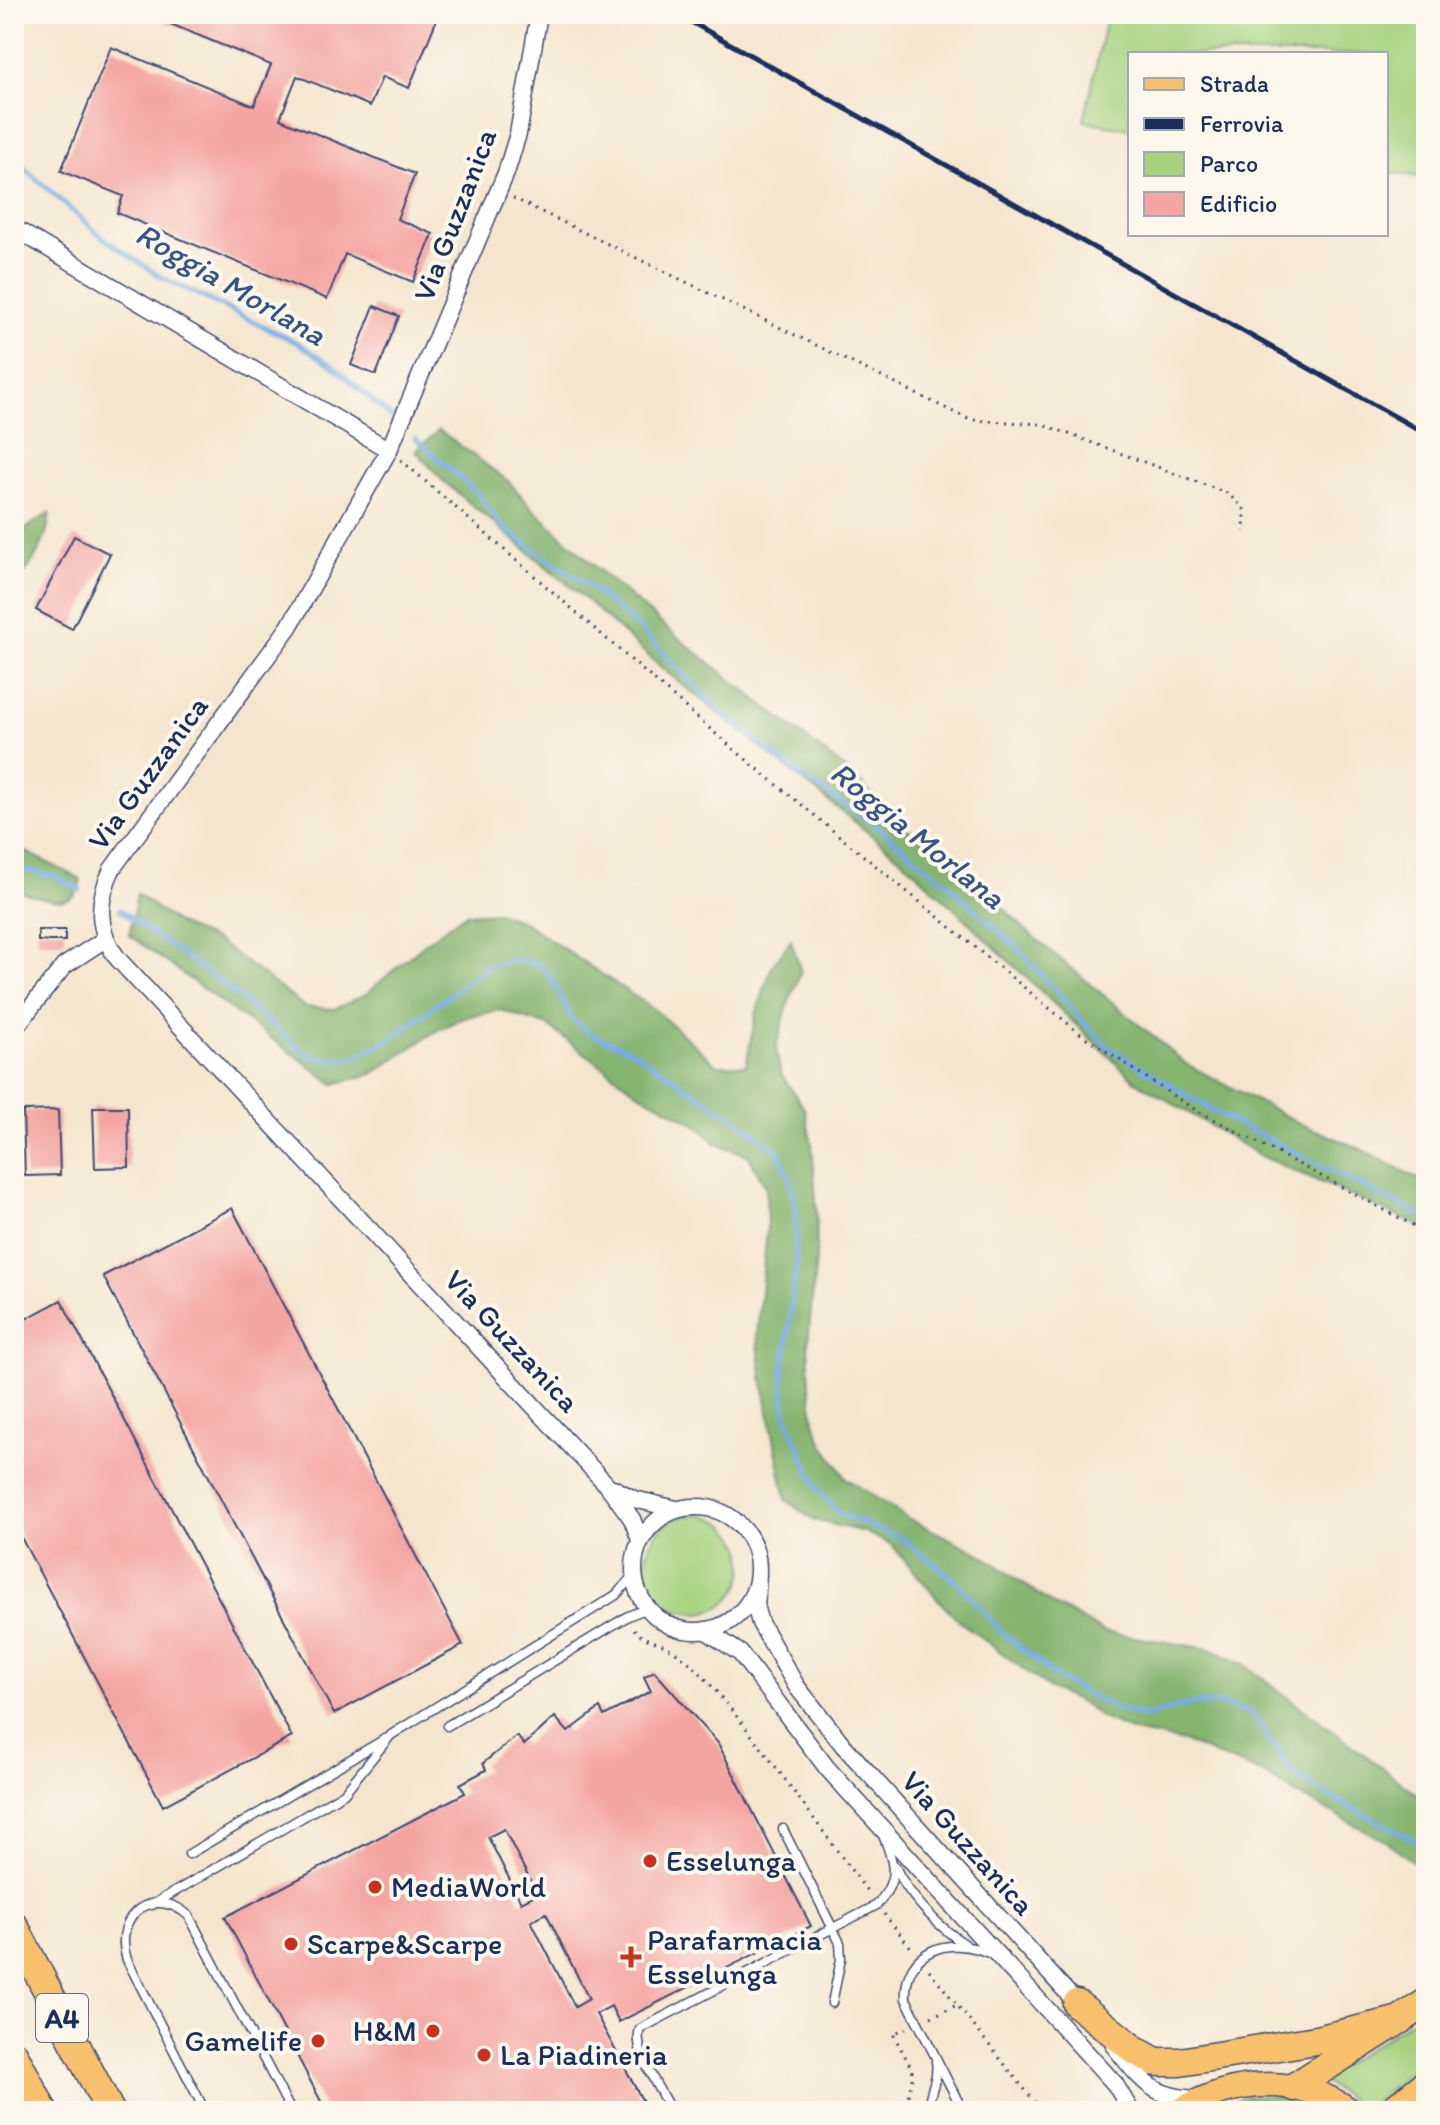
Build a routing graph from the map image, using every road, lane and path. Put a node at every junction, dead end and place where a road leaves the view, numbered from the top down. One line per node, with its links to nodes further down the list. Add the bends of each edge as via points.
1 (539, 14): 2 (street, Via Guzzanica, via 518,134)
2 (499, 191): 4 (street, Via Guzzanica); 5 (path, via 970,420 1042,424 1227,493 1245,510)
3 (14, 228): 4 (street)
4 (389, 450): 6 (street, Via Guzzanica, via 289,627 112,869 100,910); 8 (path, via 731,747 1082,1035 1189,1106)
5 (1244, 532)
6 (105, 939): 7 (street, via 64,966); 9 (street, Via Guzzanica)
7 (14, 1029)
8 (1426, 1232)
9 (608, 1486): 10 (street, Via Guzzanica); 11 (street, Via Guzzanica)
10 (676, 1509): 11 (street); 12 (street, Via Guzzanica, via 716,1509 734,1519 748,1534)
11 (640, 1540): 13 (street)
12 (758, 1573): 16 (street, via 741,1611 725,1624); 32 (street, Via Guzzanica, via 760,1623 797,1687)
13 (634, 1575): 14 (street); 18 (lane, via 616,1595)
14 (648, 1608): 15 (lane); 16 (street, Via Guzzanica, via 680,1629)
15 (628, 1616): 17 (lane); 24 (path, via 637,1633 665,1646 701,1674)
16 (705, 1630): 19 (street, Via Guzzanica, via 740,1653)
17 (447, 1726)
18 (391, 1735): 21 (lane); 23 (lane, via 344,1793)
19 (855, 1799): 22 (lane, via 883,1836); 28 (street, Via Guzzanica)
20 (783, 1829): 26 (lane)
21 (189, 1854)
22 (892, 1858): 24 (lane, via 889,1892); 27 (lane, via 901,1881 950,1935)
23 (152, 1905): 42 (lane, via 128,1920 122,1945); 43 (lane, via 179,1907 189,1916)
24 (877, 1905): 26 (lane); 29 (path)
25 (14, 1926): 41 (highway, A4)
26 (834, 1928): 30 (lane, via 841,1959); 44 (lane, via 640,2029 639,2048)
27 (967, 1945): 28 (lane); 29 (lane, via 952,1944)
28 (1000, 1958): 49 (street, Via Guzzanica, via 1115,2084)
29 (919, 1959): 36 (lane, via 905,1983 906,1999); 48 (path)
30 (832, 2003)
31 (1426, 2003): 33 (highway)
32 (1077, 2004): 33 (highway, via 1156,2062 1316,2040); 39 (street, Via Guzzanica, via 1143,2080)
33 (1400, 2020): 38 (highway)
34 (893, 2034): 45 (path, via 912,2069)
35 (14, 2055): 40 (highway, A4)
36 (936, 2058): 46 (lane); 47 (lane)
37 (1426, 2084): 51 (highway)
38 (1294, 2087): 39 (main road, via 1240,2087); 50 (main road)
39 (1190, 2105)
40 (43, 2111)
41 (110, 2111)
42 (205, 2111)
43 (291, 2111)
44 (671, 2111)
45 (904, 2111)
46 (928, 2111)
47 (963, 2111)
48 (1042, 2111)
49 (1131, 2111)
50 (1351, 2111)
51 (1392, 2111)

